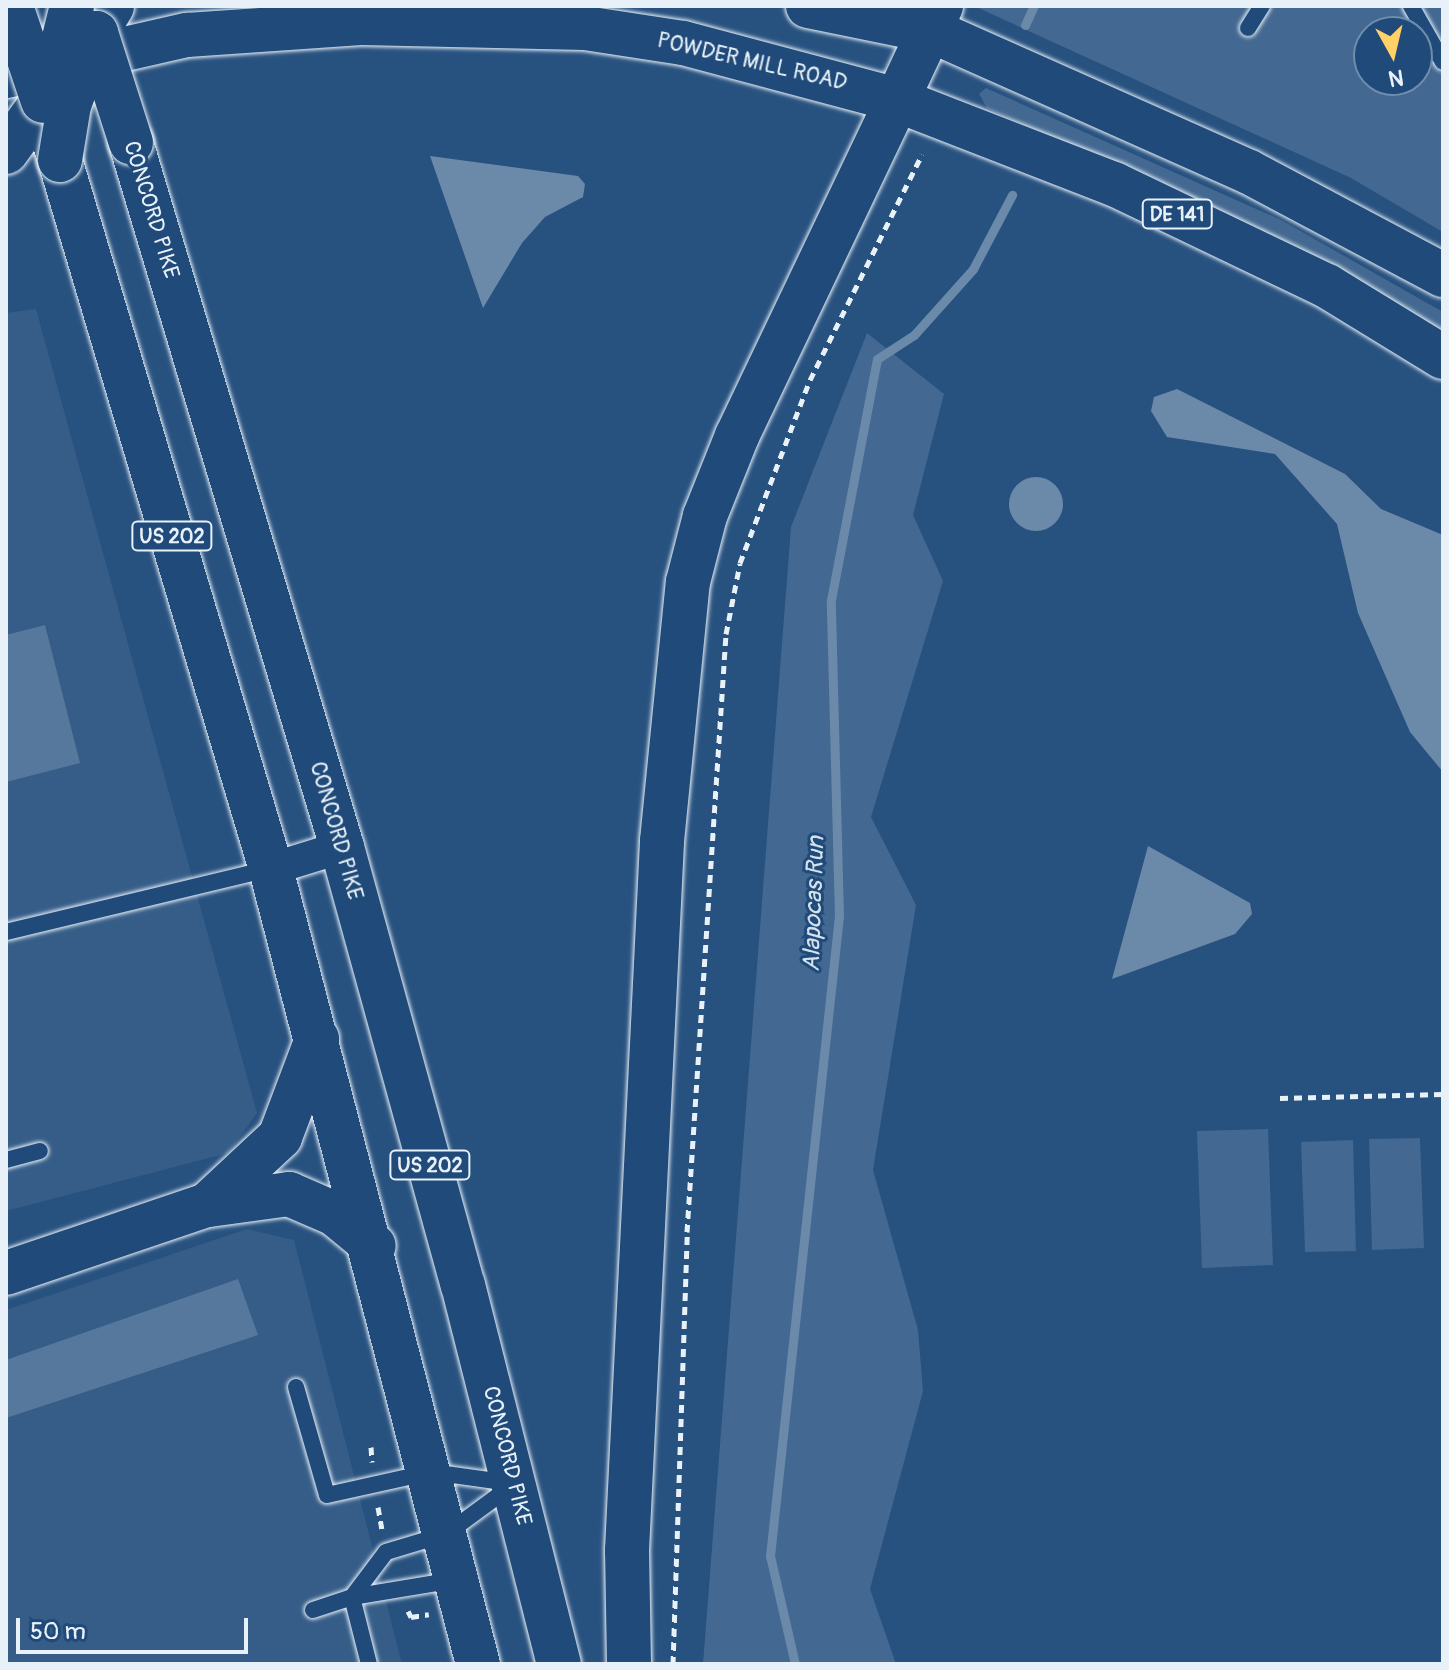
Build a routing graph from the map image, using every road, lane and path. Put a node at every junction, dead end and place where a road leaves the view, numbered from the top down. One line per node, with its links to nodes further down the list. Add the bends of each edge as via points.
1 (11, 6): 14 (main road, US 202, bridge)
2 (54, 6): 8 (main road)
3 (808, 6): 9 (main road)
4 (876, 6): 9 (main road)
5 (1262, 6): 10 (lane)
6 (1411, 6): 11 (lane)
7 (91, 13): 14 (main road, bridge); 17 (main road, bridge); 20 (main road, CONCORD PIKE / US 202, bridge)
8 (6, 17)
9 (935, 18): 13 (main road); 18 (main road, via 1249,172)
10 (1248, 28)
11 (1443, 62)
12 (6, 76): 13 (main road, POWDER MILL ROAD / DE 141, via 187,35 427,22 585,28 683,43)
13 (897, 100): 19 (main road, POWDER MILL ROAD / DE 141, via 1114,184 1327,286); 41 (main road, via 737,436 705,516 688,582 662,841 627,1550)
14 (43, 101): 15 (main road); 17 (main road, US 202)
15 (6, 151)
16 (922, 154): 42 (path, via 810,380 740,563 726,634 687,1232)
17 (60, 160): 21 (main road, US 202)
18 (1443, 275)
19 (1443, 357)
20 (342, 847): 21 (street); 33 (main road, CONCORD PIKE / US 202)
21 (271, 869): 22 (lane); 23 (main road, US 202)
22 (6, 932)
23 (317, 1039): 28 (main road, via 280,1137); 29 (main road, US 202)
24 (1443, 1094): 25 (path)
25 (1280, 1098)
26 (40, 1151): 27 (lane)
27 (6, 1160)
28 (207, 1205): 29 (main road, via 289,1194 335,1214); 30 (main road)
29 (374, 1246): 32 (main road, US 202)
30 (6, 1273)
31 (296, 1387): 32 (lane, via 327,1495)
32 (431, 1472): 33 (lane); 34 (main road, US 202)
33 (515, 1484): 34 (lane); 40 (main road, CONCORD PIKE / US 202)
34 (446, 1534): 35 (main road, US 202); 36 (lane, via 386,1552)
35 (457, 1580): 36 (lane); 39 (main road, US 202)
36 (352, 1597): 37 (lane); 38 (lane)
37 (313, 1610)
38 (369, 1664)
39 (478, 1664)
40 (559, 1664)
41 (629, 1664)
42 (673, 1664)

